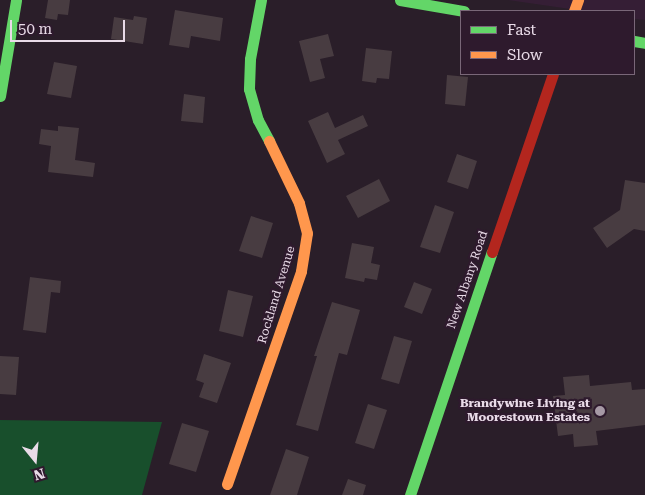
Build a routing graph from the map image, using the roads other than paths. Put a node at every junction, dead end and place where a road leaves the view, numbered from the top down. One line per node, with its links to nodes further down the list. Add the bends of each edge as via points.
1 (16, 0): 6 (street)
2 (262, 0): 7 (street, Rockland Avenue, via 250,59 249,89 258,120 305,217 307,233 301,271)
3 (400, 0): 4 (street)
4 (460, 10)
5 (553, 75): 8 (street, New Albany Road)
6 (0, 96)
7 (227, 484)
8 (410, 495)

